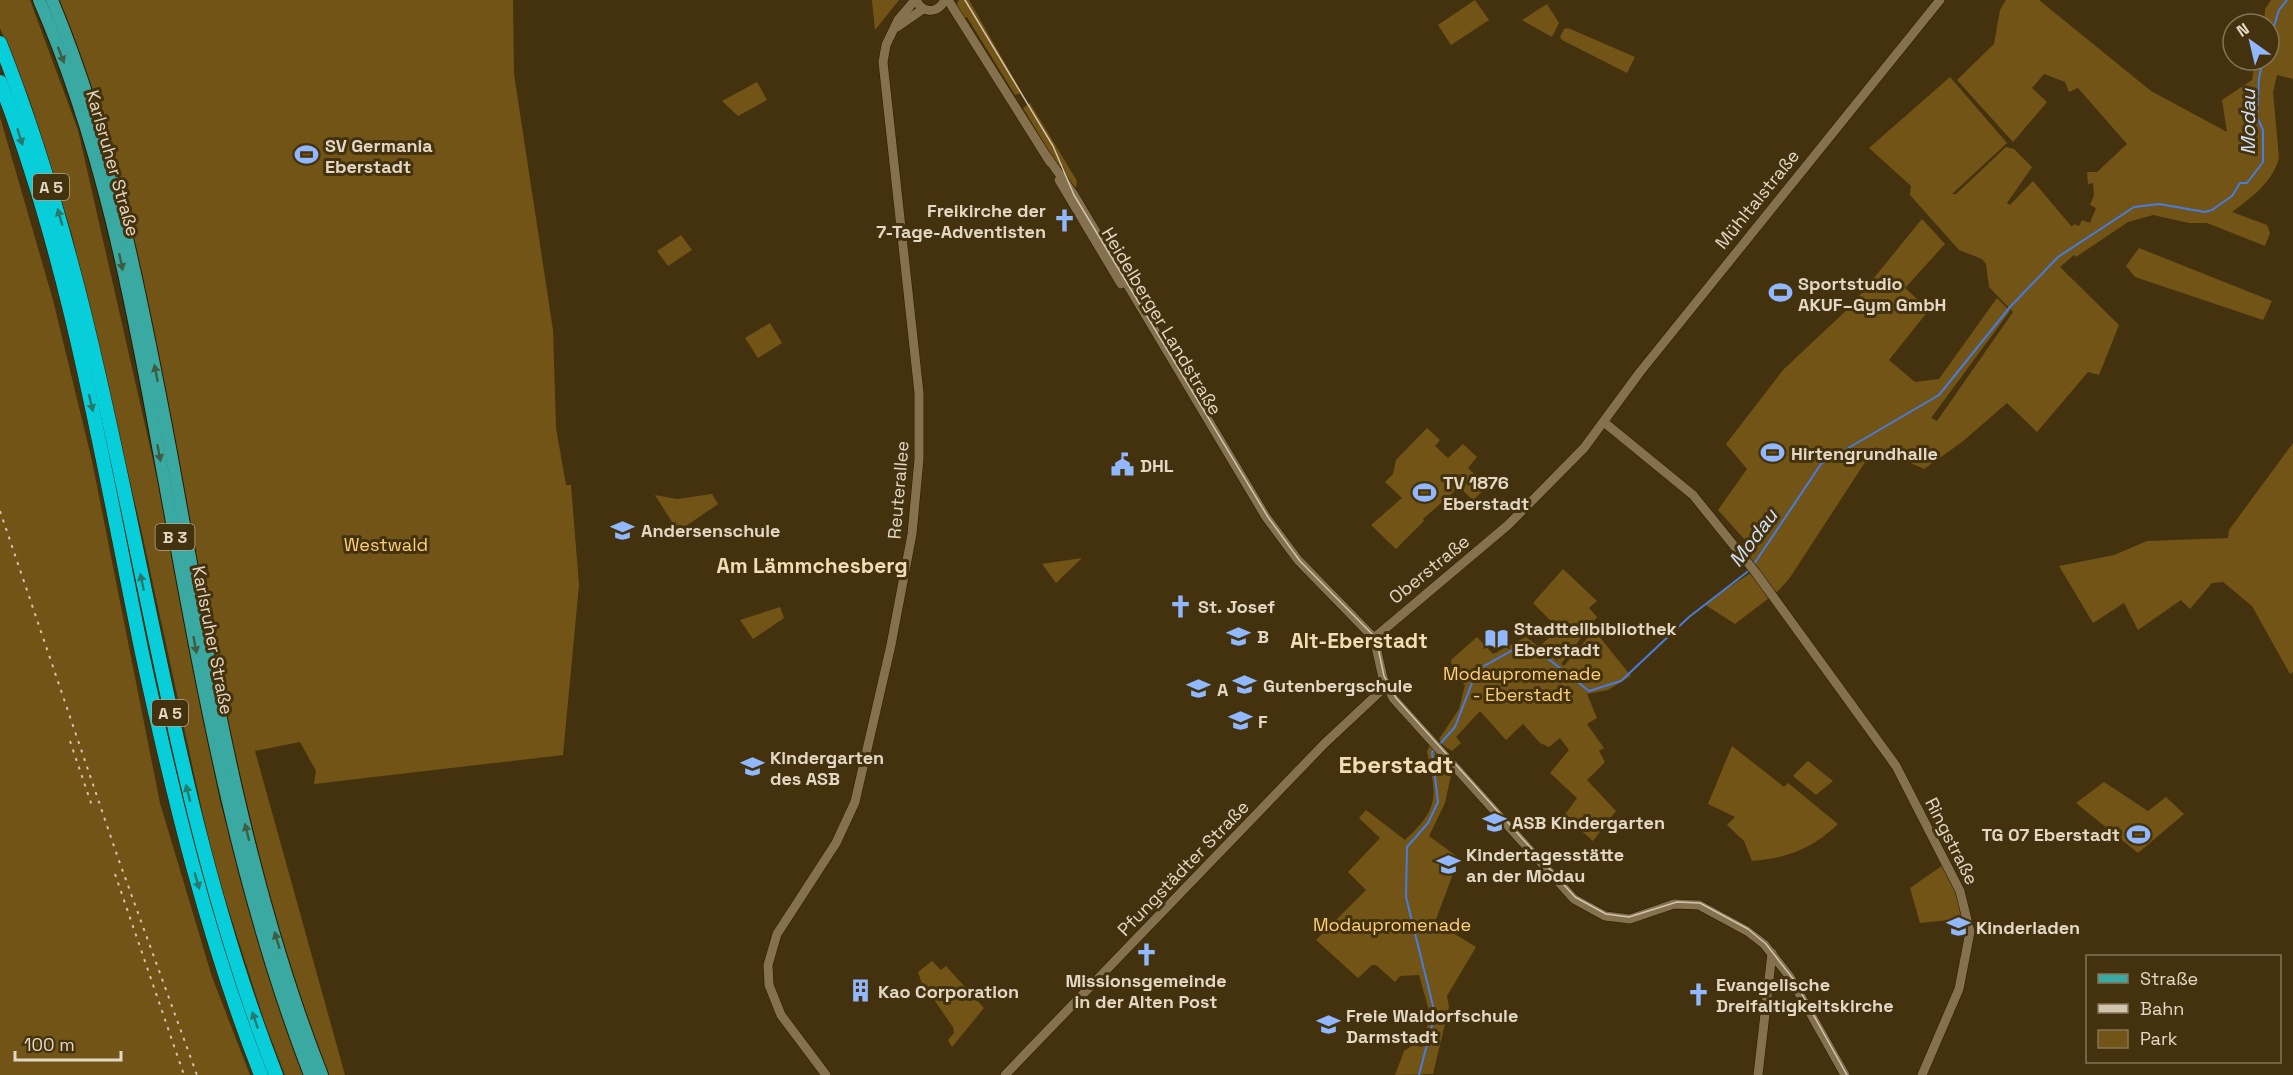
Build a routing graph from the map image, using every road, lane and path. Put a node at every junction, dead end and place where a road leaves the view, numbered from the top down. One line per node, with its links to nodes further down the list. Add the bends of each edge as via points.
1 (39, 0): 19 (main road, Karlsruher Straße / B 3, one-way to 19, via 71,84 113,225 225,795 282,996)
2 (52, 0): 20 (main road, Karlsruher Straße / B 3, one-way to 2, via 292,991 239,801 123,221 83,83)
3 (915, 0): 6 (street); 9 (street, Reuterallee)
4 (946, 0): 7 (street); 8 (street, Heidelberger Landstraße)
5 (1940, 0): 13 (street, Mühltalstraße, via 1640,372)
6 (923, 9): 7 (street); 9 (street)
7 (939, 9): 8 (street, Heidelberger Landstraße)
8 (959, 21): 14 (street, Heidelberger Landstraße, via 979,46 1048,158 1069,200 1236,473 1298,560)
9 (895, 28): 21 (street, Reuterallee, via 886,45 883,66 919,393 919,459 912,534 855,802 836,843 781,926 768,965 769,985 777,1007)
10 (0, 43): 12 (highway, A 5, one-way to 10, via 49,181)
11 (0, 82): 12 (highway, A 5, one-way to 12)
12 (84, 341): 17 (highway, A 5, one-way to 17, via 183,830 219,957); 18 (highway, A 5, one-way to 12, via 221,917 186,787)
13 (1605, 423): 14 (street, Oberstraße, via 1532,503); 25 (street, Ringstraße, via 1694,495 1756,573 1896,766 1960,891 1970,932 1959,988)
14 (1374, 638): 15 (street)
15 (1386, 686): 16 (street, via 1568,894 1605,916 1630,919 1674,904 1699,905 1758,939); 22 (street, Pfungstädter Straße, via 1324,744)
16 (1772, 953): 23 (street); 24 (street, via 1790,977)
17 (261, 1075)
18 (276, 1075)
19 (310, 1075)
20 (322, 1075)
21 (826, 1075)
22 (1005, 1075)
23 (1758, 1075)
24 (1845, 1075)
25 (1922, 1075)

